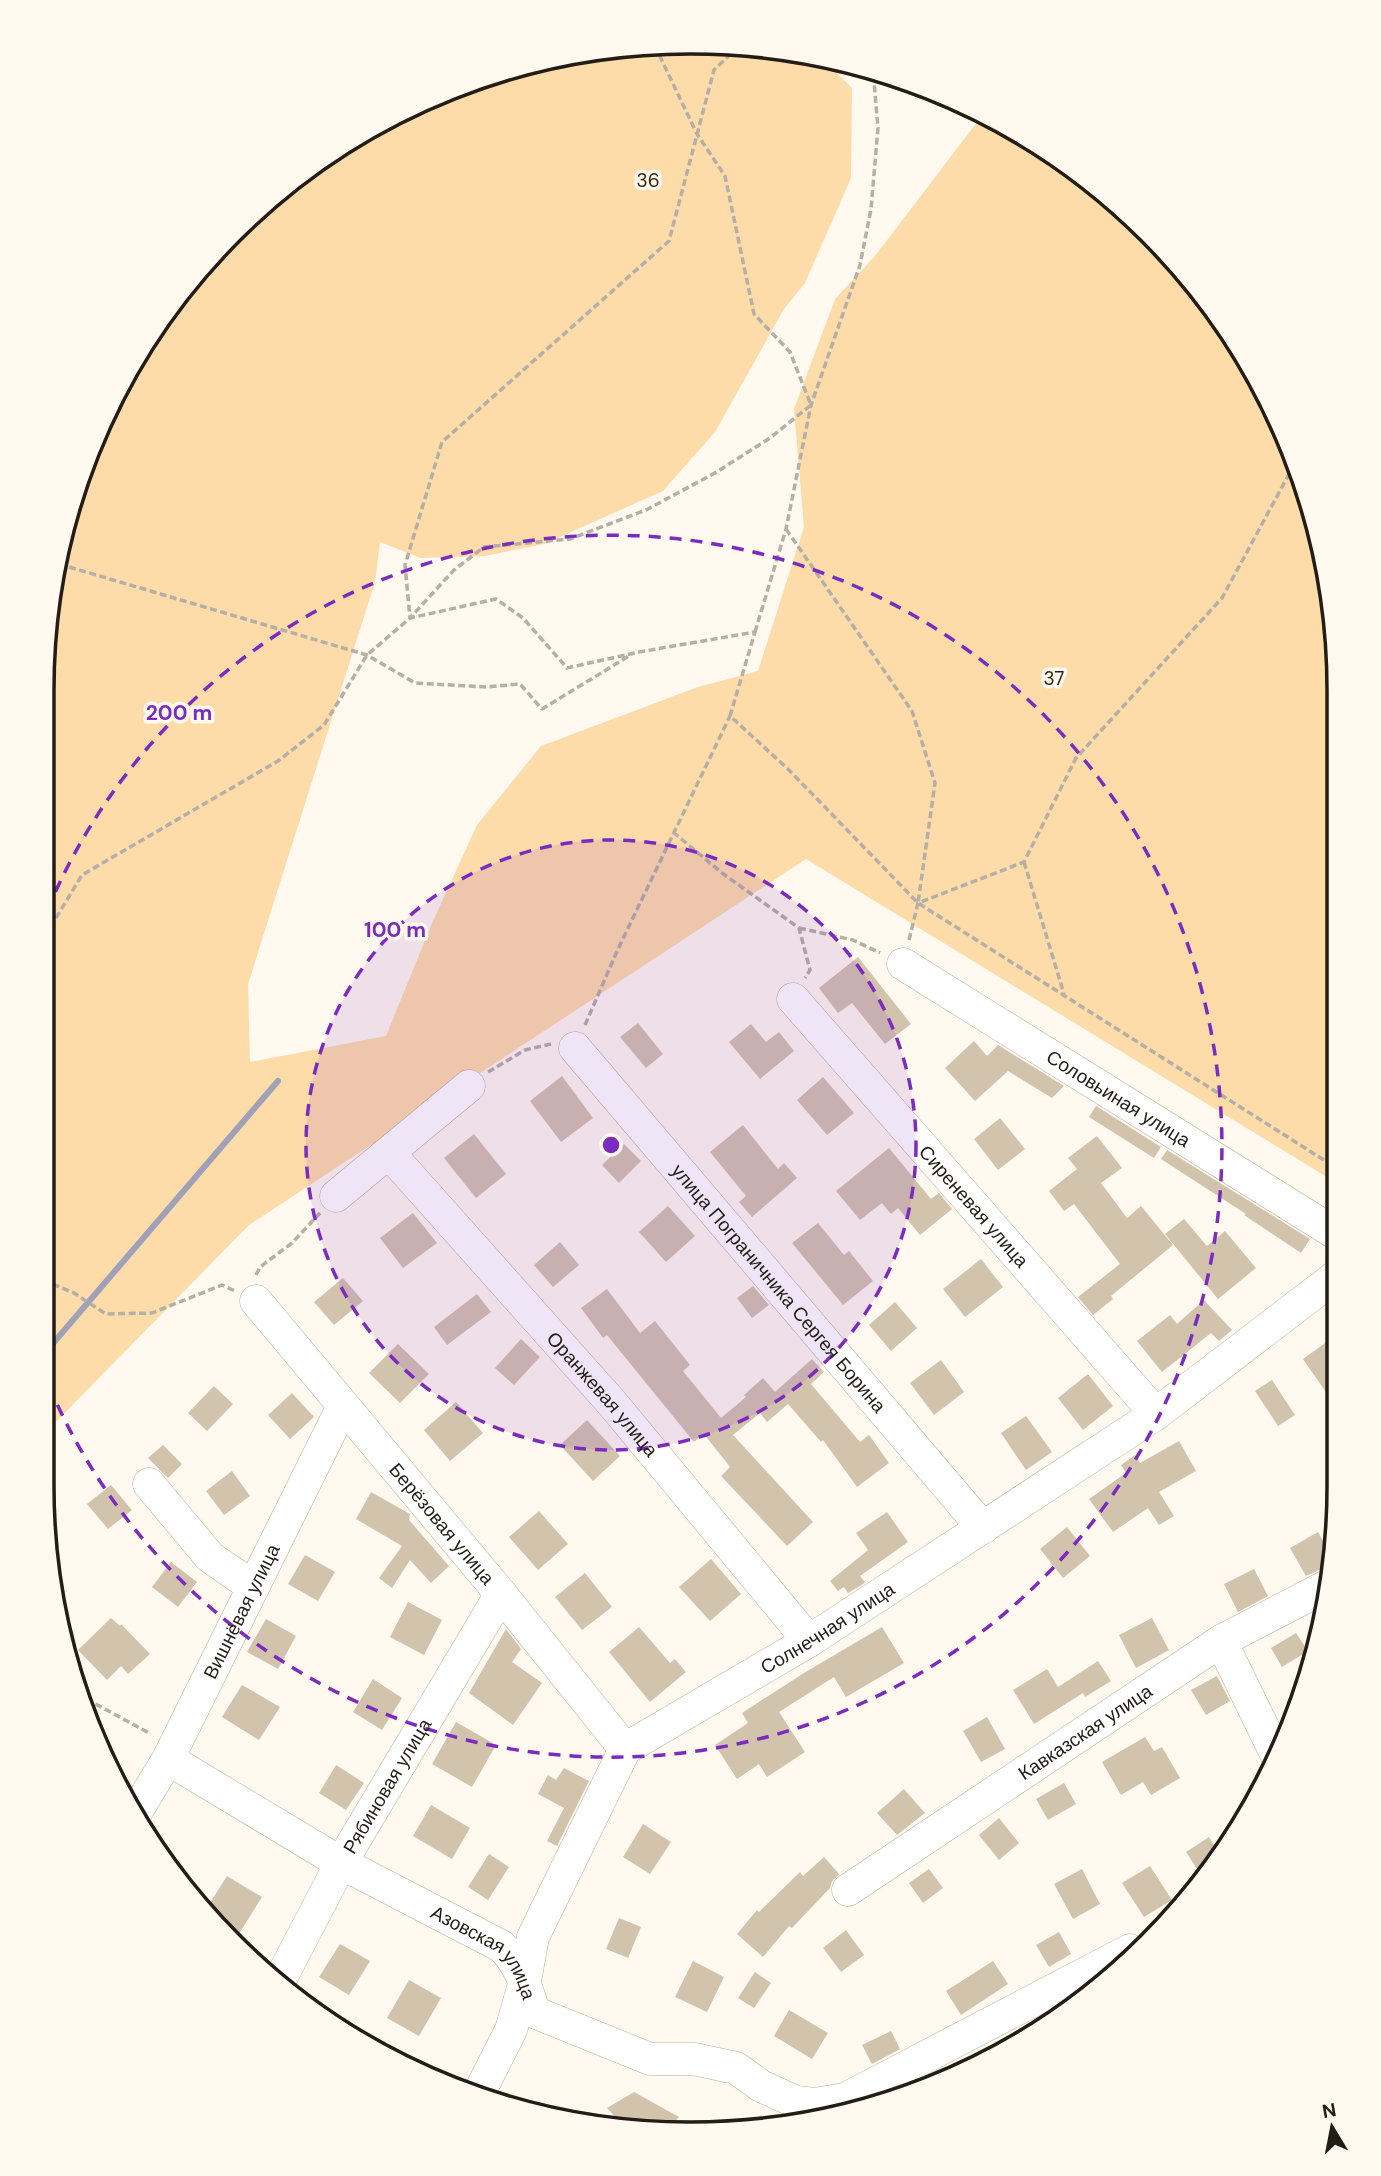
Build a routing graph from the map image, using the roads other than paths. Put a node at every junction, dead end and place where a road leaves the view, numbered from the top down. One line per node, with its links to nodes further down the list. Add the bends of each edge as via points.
1 (903, 964): 7 (street, Соловьиная улица)
2 (793, 999): 11 (street, Сиреневая улица)
3 (575, 1048): 13 (street, улица Пограничника Сергея Борина)
4 (469, 1086): 5 (street)
5 (389, 1153): 6 (street); 17 (street, Оранжевая улица, via 612,1403)
6 (336, 1196)
7 (1327, 1228)
8 (1327, 1283): 11 (street, Солнечная улица)
9 (256, 1301): 10 (street, Берёзовая улица)
10 (342, 1406): 14 (street, Вишнёвая улица); 16 (street, Берёзовая улица)
11 (1156, 1414): 13 (street, Солнечная улица)
12 (149, 1484): 14 (street, via 210,1557)
13 (983, 1528): 17 (street, Солнечная улица)
14 (253, 1587): 21 (street, Вишнёвая улица)
15 (1318, 1591): 18 (street, Кавказская улица)
16 (501, 1594): 20 (street, Берёзовая улица); 23 (street, Рябиновая улица)
17 (809, 1641): 20 (street, Солнечная улица)
18 (1221, 1641): 19 (street); 24 (street, Кавказская улица)
19 (1271, 1744)
20 (625, 1749): 27 (street, via 533,1937)
21 (171, 1753): 22 (street, Вишнёвая улица); 23 (street, Азовская улица)
22 (140, 1806)
23 (341, 1863): 26 (street, Рябиновая улица); 27 (street, Азовская улица, via 501,1946 514,1958)
24 (848, 1890)
25 (1118, 1956): 27 (street, Азовская улица, via 845,2099 815,2105 761,2086 736,2068 694,2059 650,2059 534,2012)
26 (283, 1974)
27 (525, 1981): 28 (street, via 511,2030)
28 (482, 2087)

